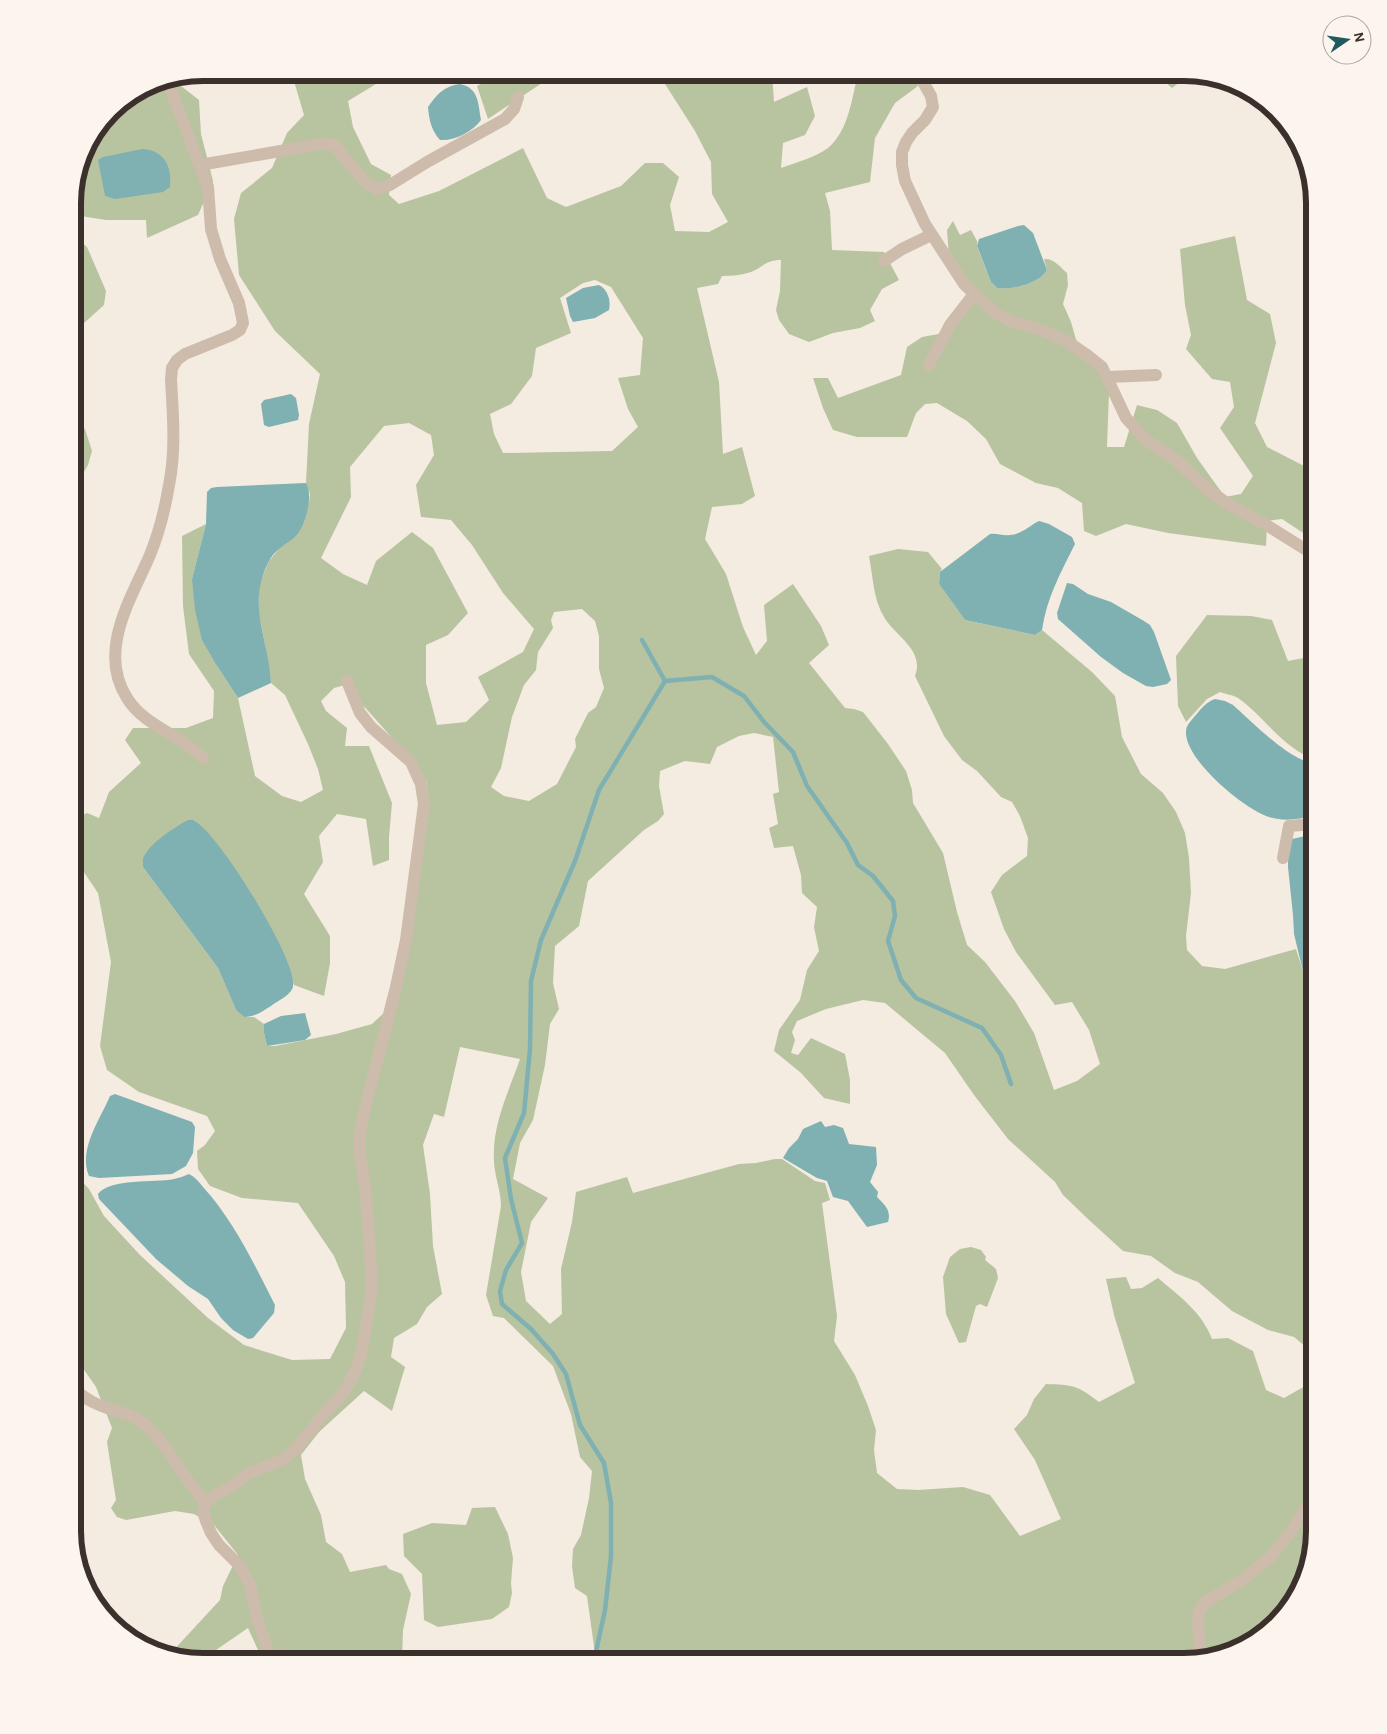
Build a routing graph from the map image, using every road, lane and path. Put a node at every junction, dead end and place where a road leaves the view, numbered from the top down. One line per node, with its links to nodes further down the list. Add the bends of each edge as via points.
1 (923, 82): 5 (street, via 933,107 906,142 902,165 905,181)
2 (170, 87): 4 (street)
3 (518, 97): 4 (street, via 505,120 390,185 377,189 365,182 335,146 326,143)
4 (200, 165): 13 (street, via 208,187 211,229 239,303 243,323 232,336 185,354 172,368 173,459 169,485 150,554 119,629 115,666 118,680 138,713 193,748)
5 (931, 235): 6 (street); 7 (street)
6 (884, 261)
7 (974, 294): 8 (street, via 950,324); 10 (street, via 995,313 1068,342 1102,367)
8 (929, 365)
9 (1156, 375): 10 (street)
10 (1108, 377): 11 (street, via 1126,418 1146,440 1176,460 1214,494)
11 (1306, 550)
12 (347, 681): 17 (street, via 360,713 370,727 411,762 422,784 424,804 406,940 360,1134 372,1266 371,1296 361,1356 340,1397 296,1449 284,1459 247,1474)
13 (203, 758)
14 (1306, 825): 15 (street, via 1289,826)
15 (1283, 858)
16 (81, 1394): 17 (street, via 144,1424)
17 (206, 1503): 20 (street, via 203,1511 211,1533 240,1566 250,1585)
18 (1306, 1508): 19 (street, via 1270,1557 1242,1580 1204,1603 1198,1615)
19 (1200, 1652)
20 (269, 1653)

